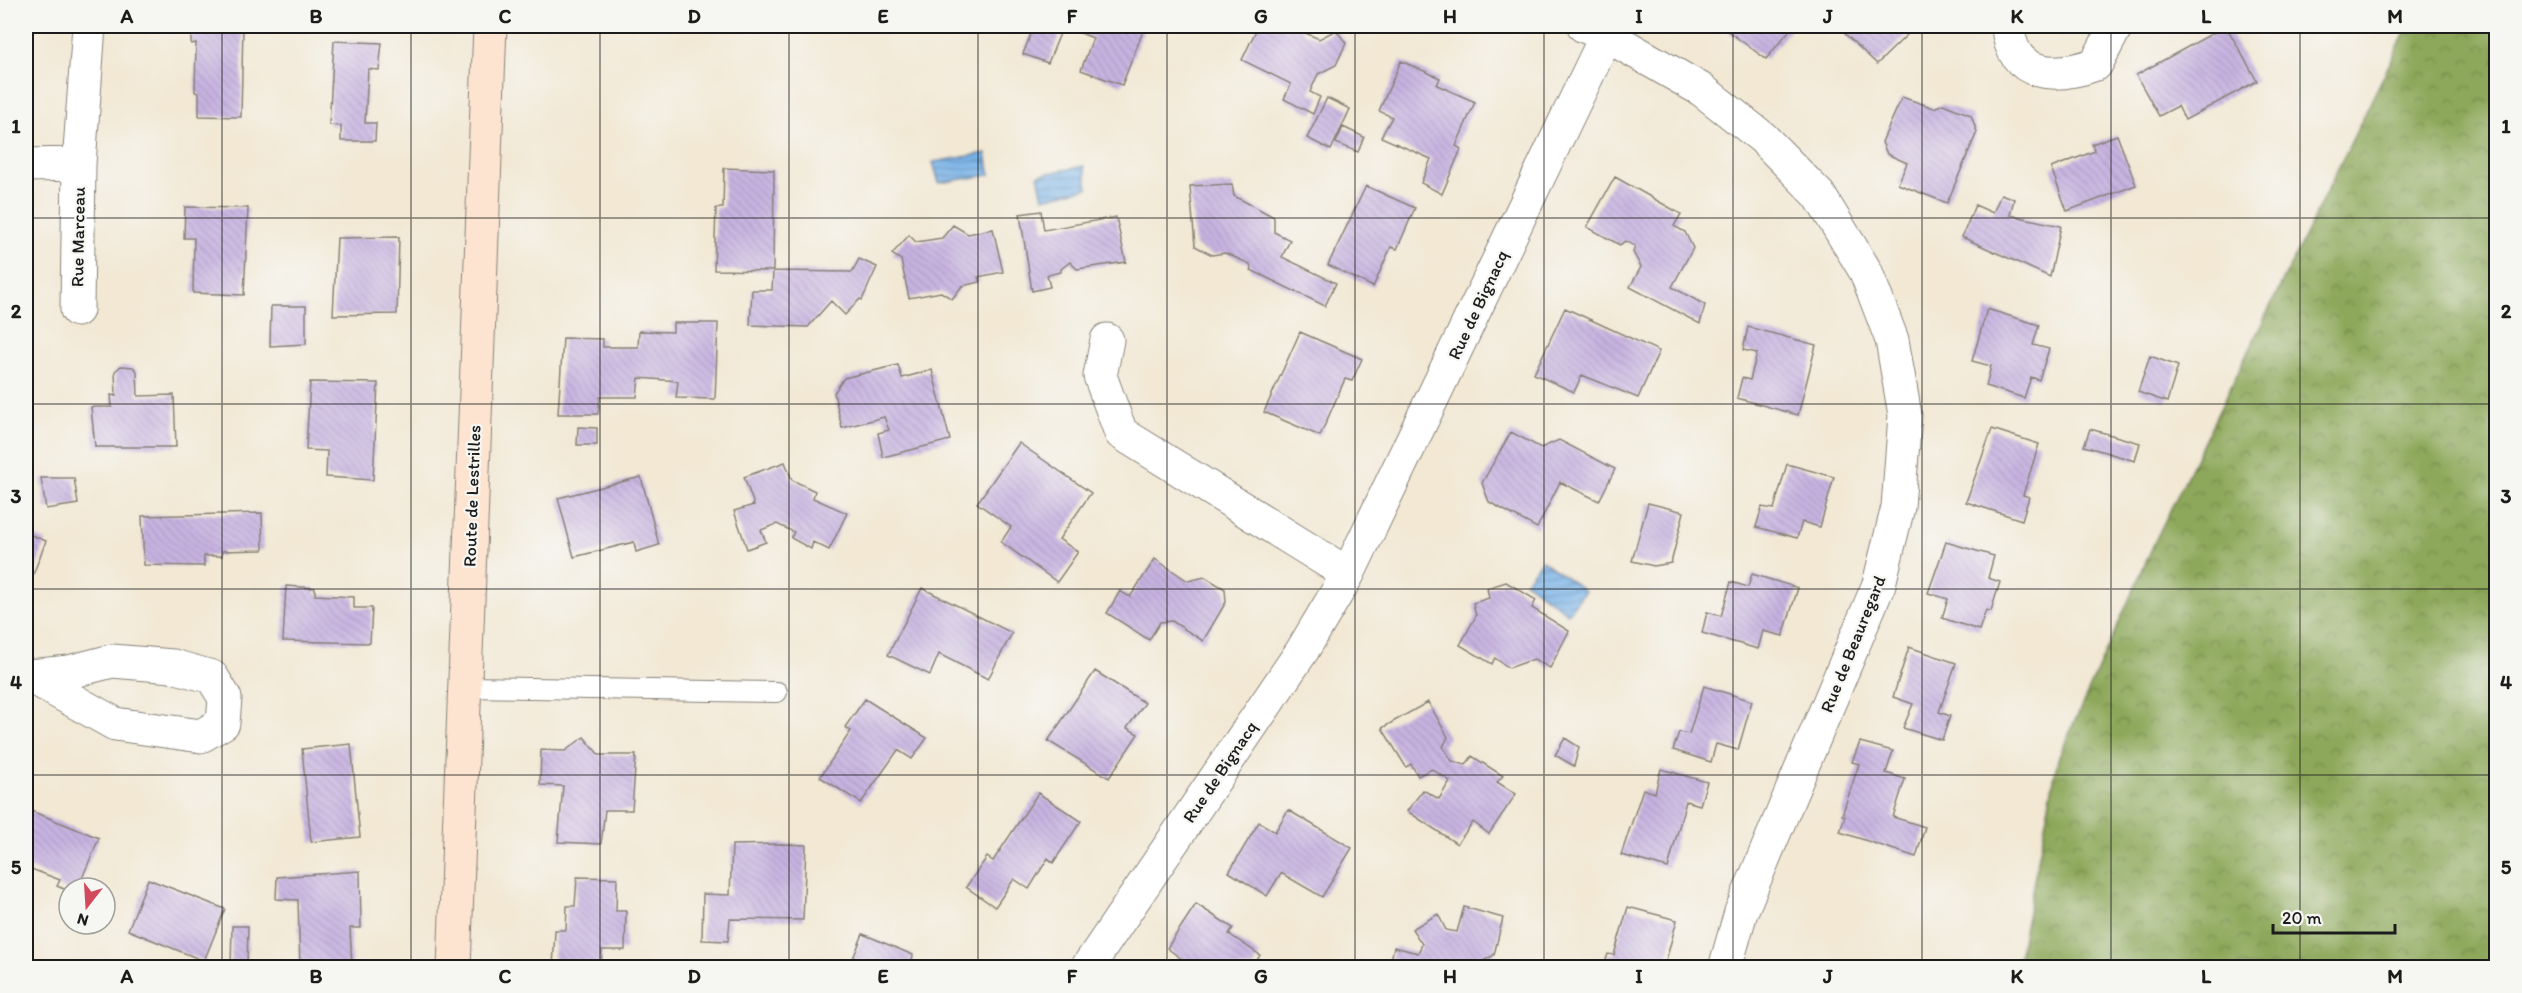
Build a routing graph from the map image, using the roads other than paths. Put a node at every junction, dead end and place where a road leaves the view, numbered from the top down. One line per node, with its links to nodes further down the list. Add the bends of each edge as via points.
1 (89, 26): 6 (street, Rue Marceau)
2 (490, 26): 12 (street, Route de Lestrilles)
3 (2008, 26): 4 (street, via 2020,59 2043,73 2072,72 2096,64)
4 (2116, 26)
5 (1600, 29): 10 (street, Rue de Bignacq); 16 (street, Rue de Beauregard, via 1702,90 1763,138 1819,195 1866,272 1892,340 1905,415 1898,507 1880,584 1741,912)
6 (79, 164): 7 (street, Rue Marceau); 8 (street, Rue Marceau)
7 (26, 165)
8 (77, 310)
9 (1107, 340): 10 (street, via 1100,376 1120,433)
10 (1348, 574): 15 (street, Rue de Bignacq, via 1302,651)
11 (28, 675): 11 (street, via 69,672 112,661 173,666 212,677 225,698 223,723 201,736 115,724)
12 (465, 687): 13 (lane); 14 (street, Route de Lestrilles)
13 (777, 692)
14 (454, 968)
15 (1087, 968)
16 (1725, 968)

